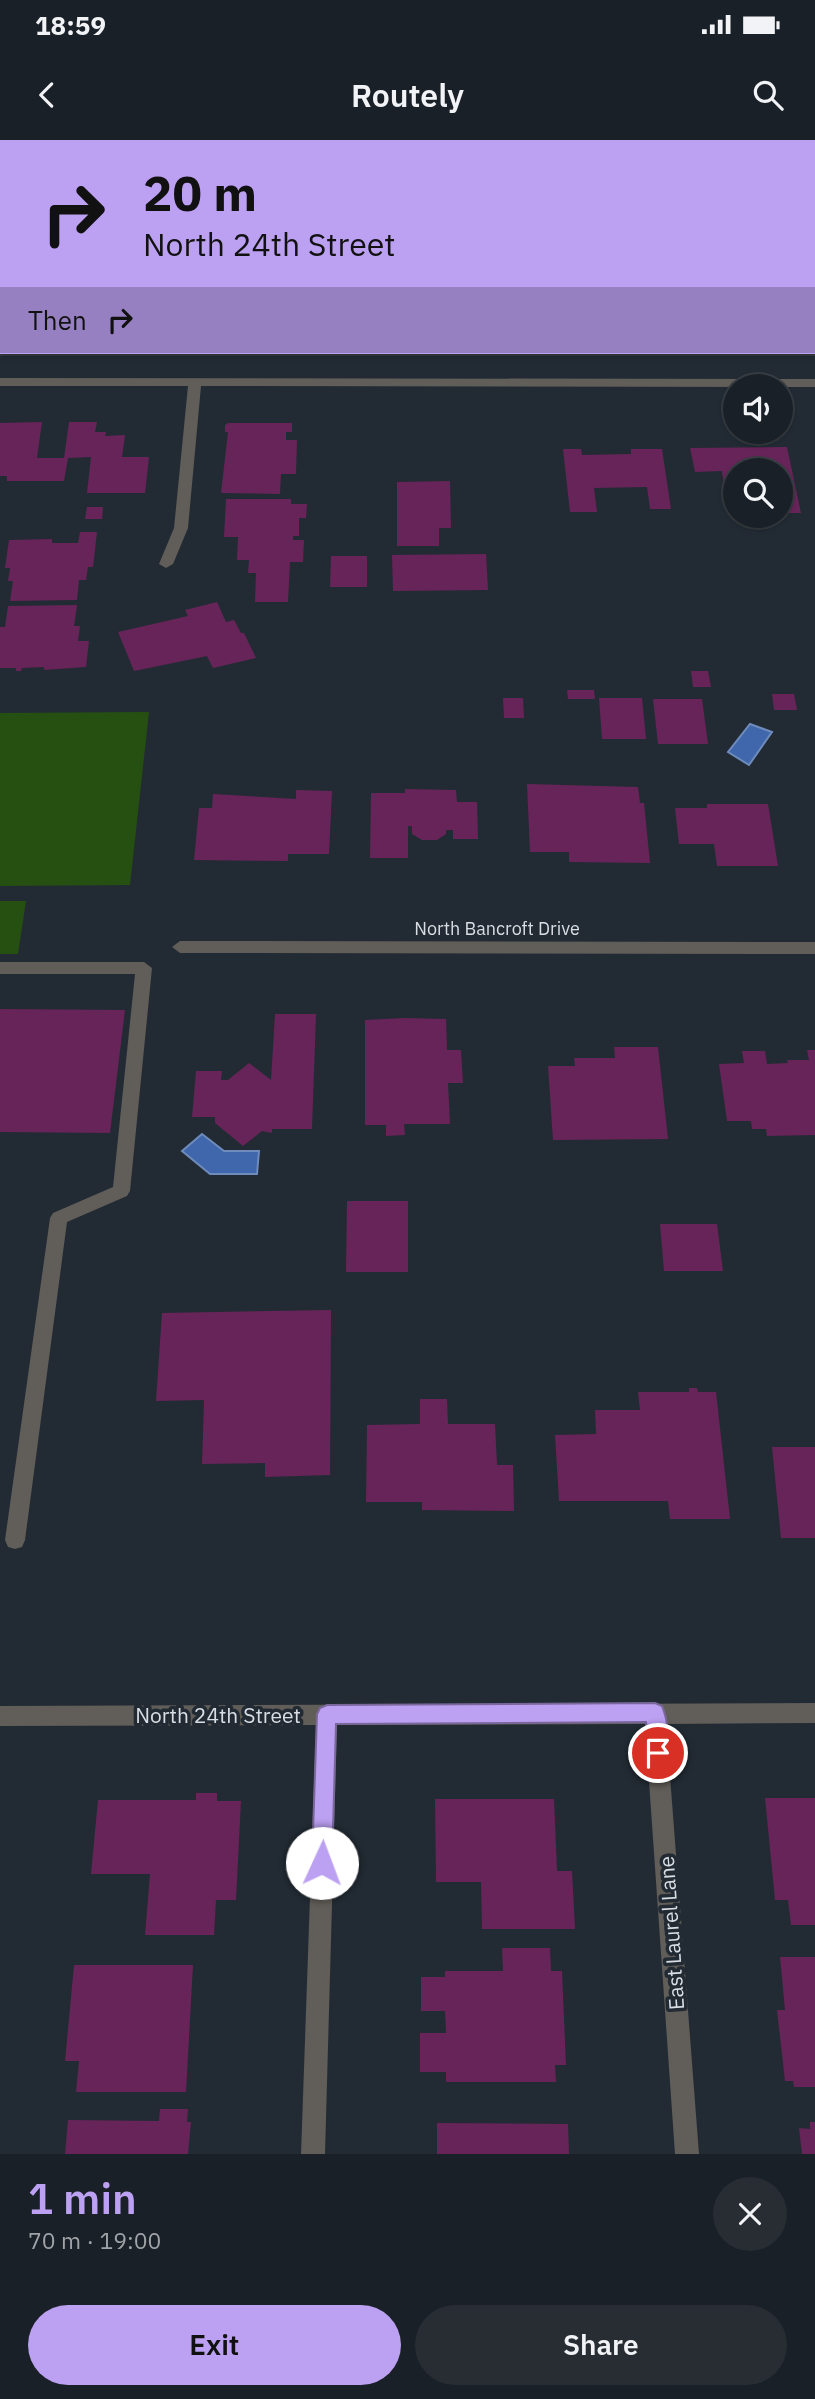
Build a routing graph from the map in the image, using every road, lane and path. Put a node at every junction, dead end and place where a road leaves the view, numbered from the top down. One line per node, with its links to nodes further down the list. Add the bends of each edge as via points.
1 (0, 382): 2 (street)
2 (195, 383): 3 (street); 4 (street, via 181,528)
3 (815, 383)
4 (166, 564)
5 (180, 947): 6 (street, North Bancroft Drive)
6 (815, 948)
7 (0, 968): 8 (street, via 144,968 121,1191 59,1218)
8 (15, 1540)
9 (655, 1713): 10 (street, North 24th Street); 11 (street, North 24th Street); 14 (street, East Laurel Lane)
10 (815, 1713)
11 (327, 1714): 12 (street, North 24th Street); 13 (street)
12 (0, 1716)
13 (313, 2154)
14 (687, 2154)

